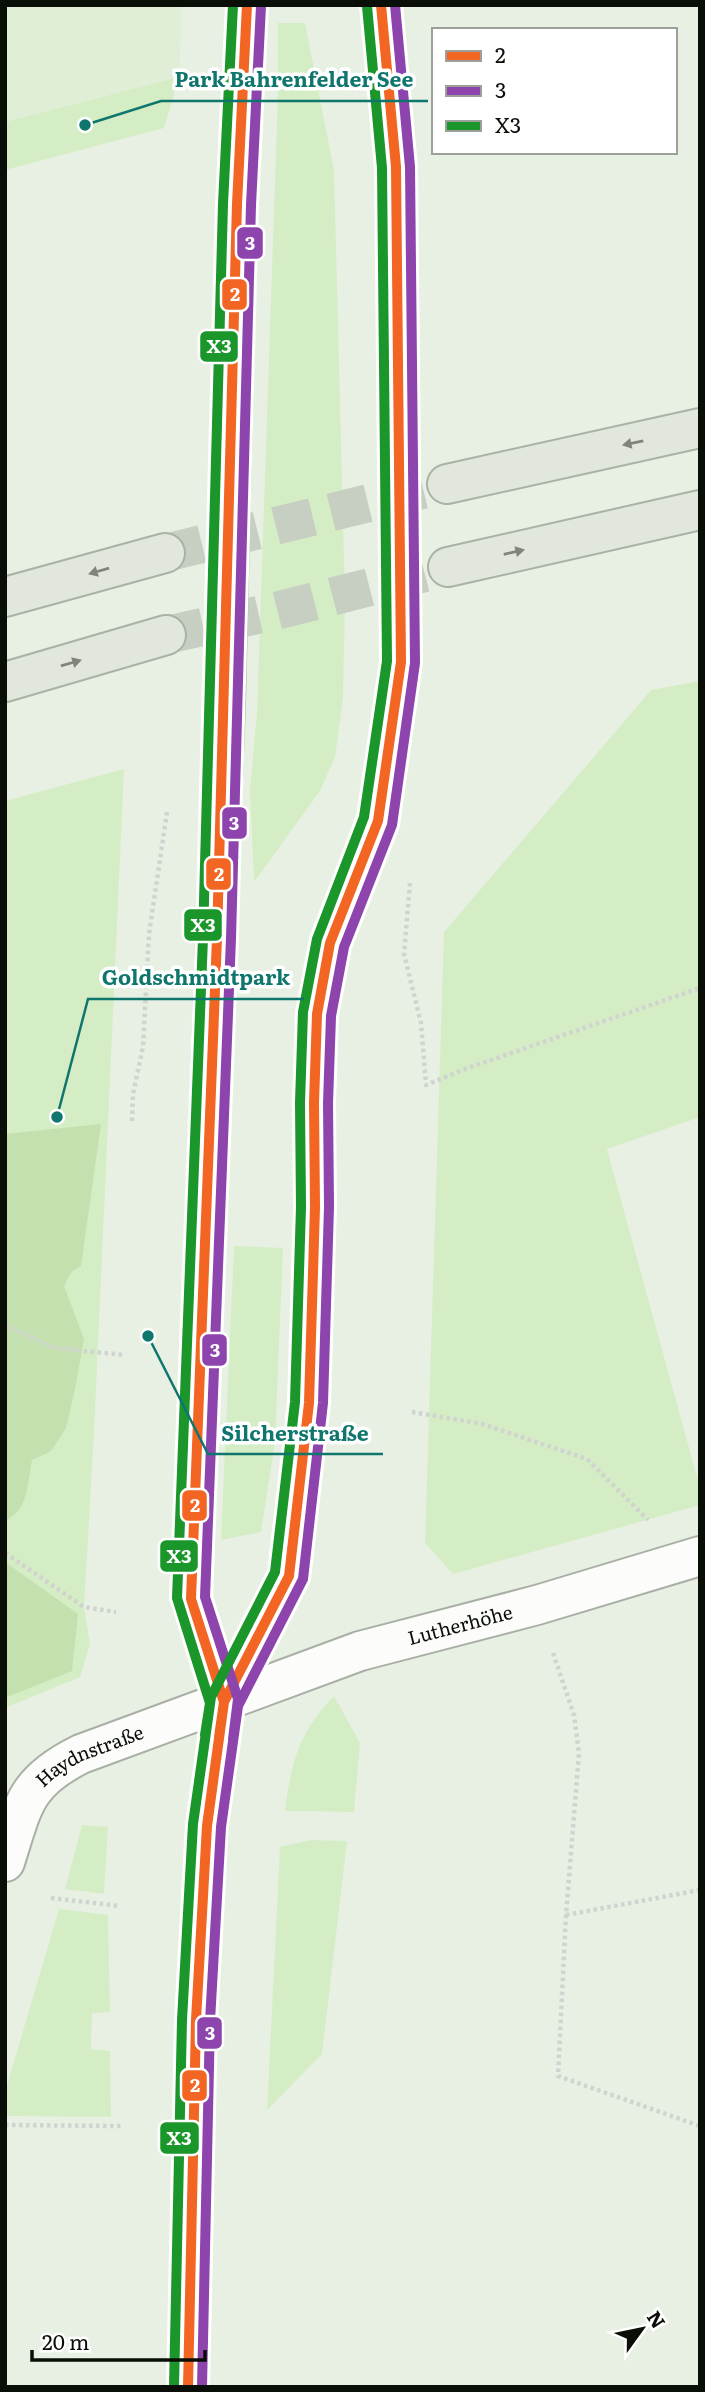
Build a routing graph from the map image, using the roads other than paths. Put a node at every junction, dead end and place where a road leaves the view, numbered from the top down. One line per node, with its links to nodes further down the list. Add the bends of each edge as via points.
1 (247, 5): 12 (main road, bridge, via 191,1599)
2 (381, 5): 12 (main road, bridge, via 396,167 401,662 377,821 330,943 317,1014 309,1403 289,1576)
3 (700, 428): 4 (highway, one-way to 4)
4 (447, 484)
5 (700, 510): 7 (highway, one-way to 5)
6 (165, 553): 8 (highway, one-way to 8)
7 (448, 567)
8 (5, 597)
9 (166, 635): 10 (highway, one-way to 9)
10 (5, 682)
11 (694, 1558): 12 (street, Lutherhöhe, via 360,1651)
12 (224, 1702): 13 (street, Haydnstraße, via 81,1754); 16 (main road, via 206,1826 202,1901)
13 (42, 1777): 14 (street); 15 (street, Haydnstraße, via 21,1809)
14 (5, 1787)
15 (5, 1862)
16 (188, 2387)

